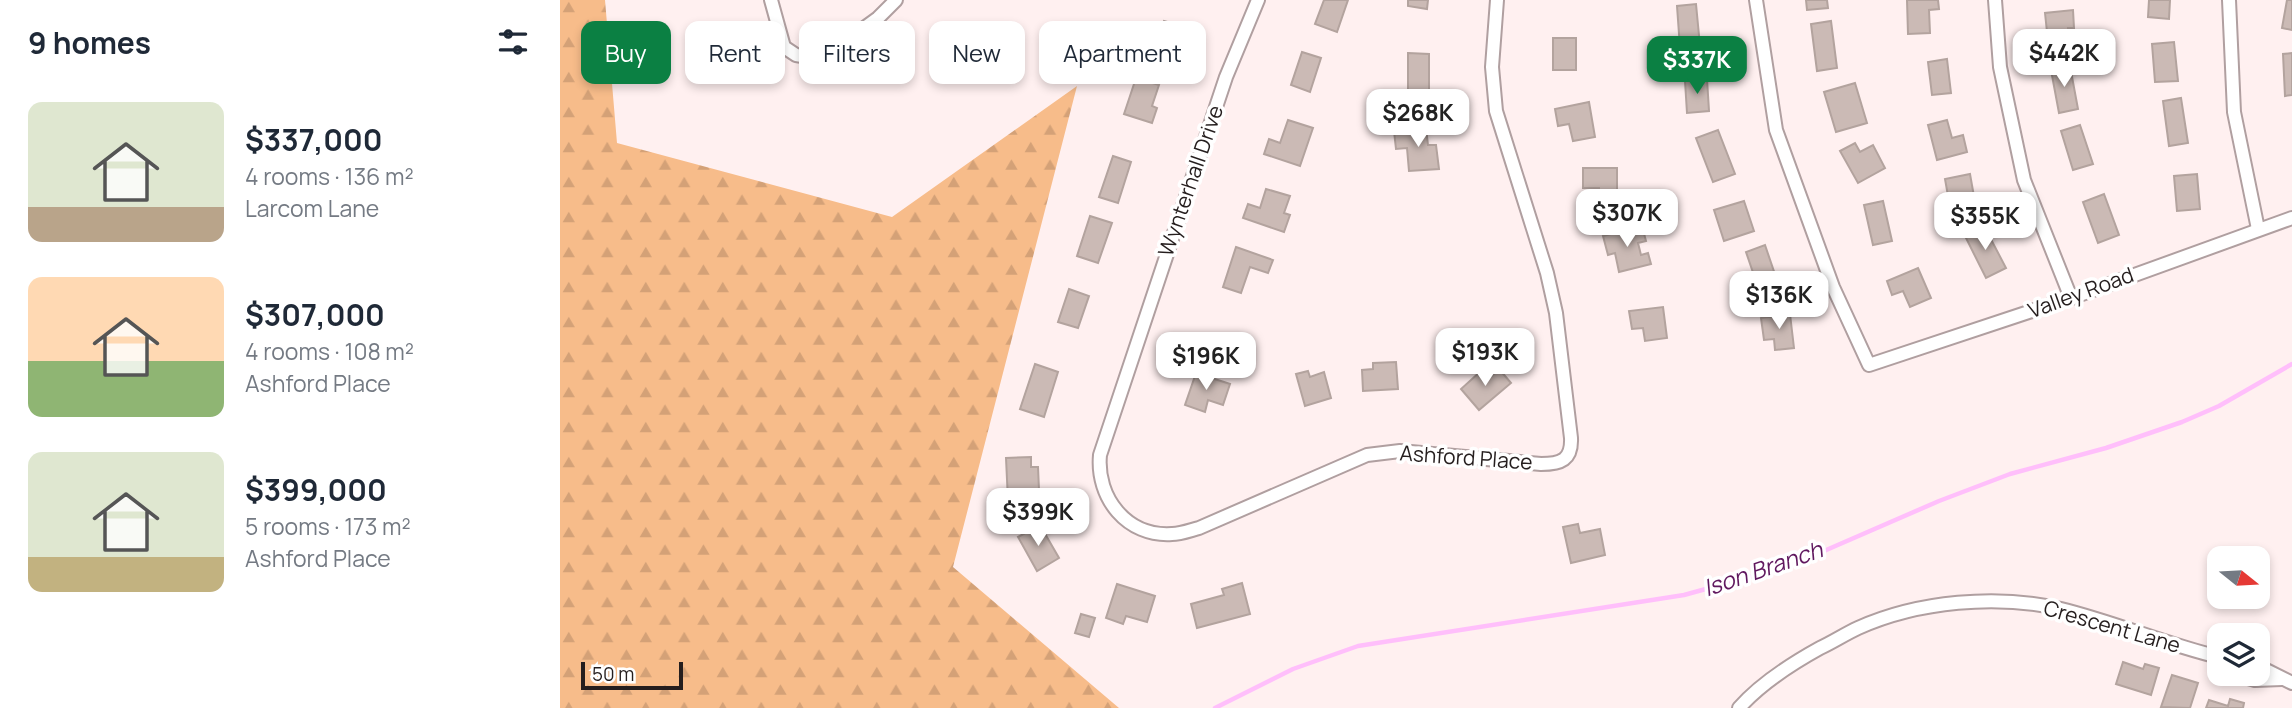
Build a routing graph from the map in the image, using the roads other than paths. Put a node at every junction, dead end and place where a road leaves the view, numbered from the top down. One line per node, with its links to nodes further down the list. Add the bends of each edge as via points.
1 (771, 0): 2 (street, via 784,47 814,58 845,42)
2 (895, 0)
3 (1258, 0): 10 (street, Wynterhall Drive, via 1226,77)
4 (1496, 0): 10 (street, Ashford Place, via 1492,67 1496,111 1556,313 1572,438 1568,456 1541,464 1400,451 1367,455 1199,528 1174,534 1142,530 1115,511 1098,469)
5 (1756, 0): 11 (street, Valley Road, via 1776,130 1833,287 1869,365)
6 (1995, 0): 11 (street, via 2000,67 2024,180)
7 (2229, 0): 9 (street, via 2234,112)
8 (2292, 218): 9 (street, Valley Road)
9 (2258, 229): 11 (street, Valley Road)
10 (1155, 284)
11 (2071, 298)
12 (2207, 654): 15 (street, Crescent Lane, via 2062,609 2016,601 1971,601 1902,613 1859,628 1803,657 1754,691)
13 (2270, 672): 14 (street)
14 (2287, 681)
15 (1739, 708)

